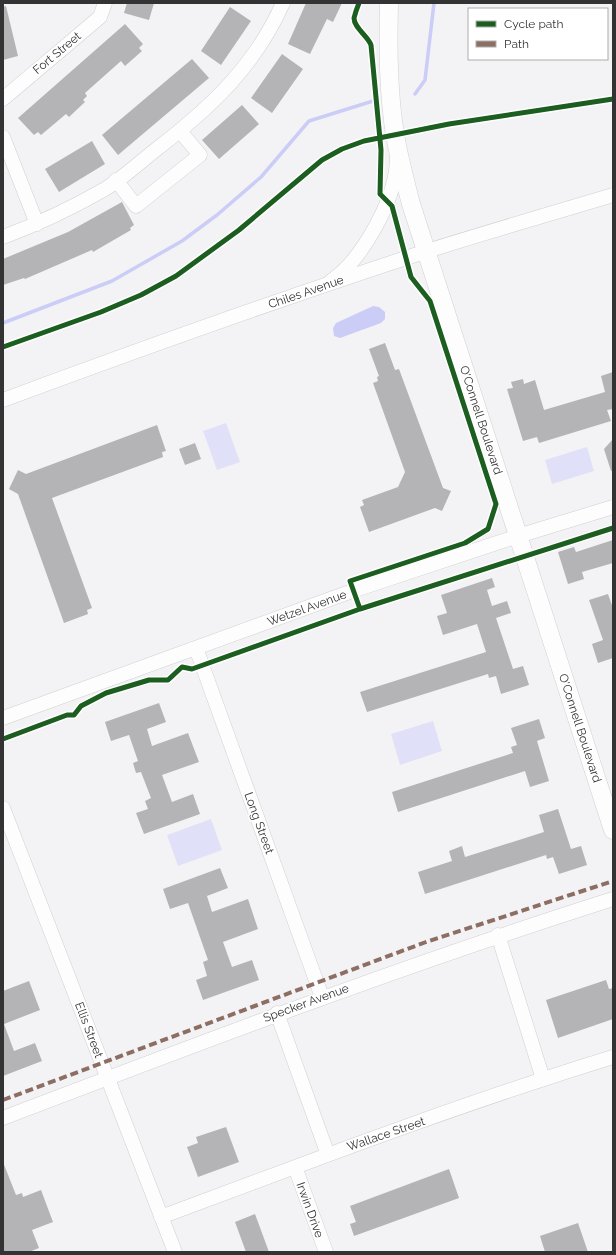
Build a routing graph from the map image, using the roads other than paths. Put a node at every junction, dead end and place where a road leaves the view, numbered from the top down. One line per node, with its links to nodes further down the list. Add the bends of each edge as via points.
1 (105, 3): 4 (street, Fort Street, via 100,17)
2 (283, 3): 5 (street, via 275,22 250,62 221,96)
3 (389, 3): 7 (main road, O'Connell Boulevard, via 388,60)
4 (3, 99)
5 (180, 131): 8 (street); 8 (street, via 200,155 136,206)
6 (3, 137): 10 (street)
7 (397, 144): 12 (main road, O'Connell Boulevard, via 411,204); 13 (street, via 395,179 378,223 344,269)
8 (116, 180): 10 (street, via 106,188)
9 (613, 194): 12 (street, Chiles Avenue)
10 (37, 224): 11 (street)
11 (3, 237)
12 (426, 252): 13 (street, Chiles Avenue); 16 (main road, O'Connell Boulevard)
13 (322, 287): 14 (street, Chiles Avenue, via 142,348)
14 (3, 400)
15 (613, 507): 16 (street, Wetzel Avenue)
16 (518, 536): 17 (street, Wetzel Avenue, via 355,590); 20 (main road, O'Connell Boulevard)
17 (196, 648): 18 (street, Wetzel Avenue); 23 (street, Long Street)
18 (3, 718)
19 (3, 808): 26 (street, Ellis Street)
20 (613, 830)
21 (613, 899): 22 (street, Specker Avenue)
22 (498, 935): 23 (street, Specker Avenue); 27 (street)
23 (322, 997): 24 (street, Specker Avenue)
24 (277, 1013): 26 (street, Specker Avenue); 29 (street)
25 (613, 1057): 27 (street, Wallace Street)
26 (108, 1077): 28 (street, Specker Avenue); 31 (street, Ellis Street)
27 (543, 1079): 29 (street, Wallace Street)
28 (3, 1118)
29 (328, 1155): 30 (street, Wallace Street)
30 (295, 1167): 31 (street, Wallace Street); 33 (street, Irwin Drive)
31 (162, 1217): 32 (street, Ellis Street)
32 (175, 1252)
33 (326, 1252)

